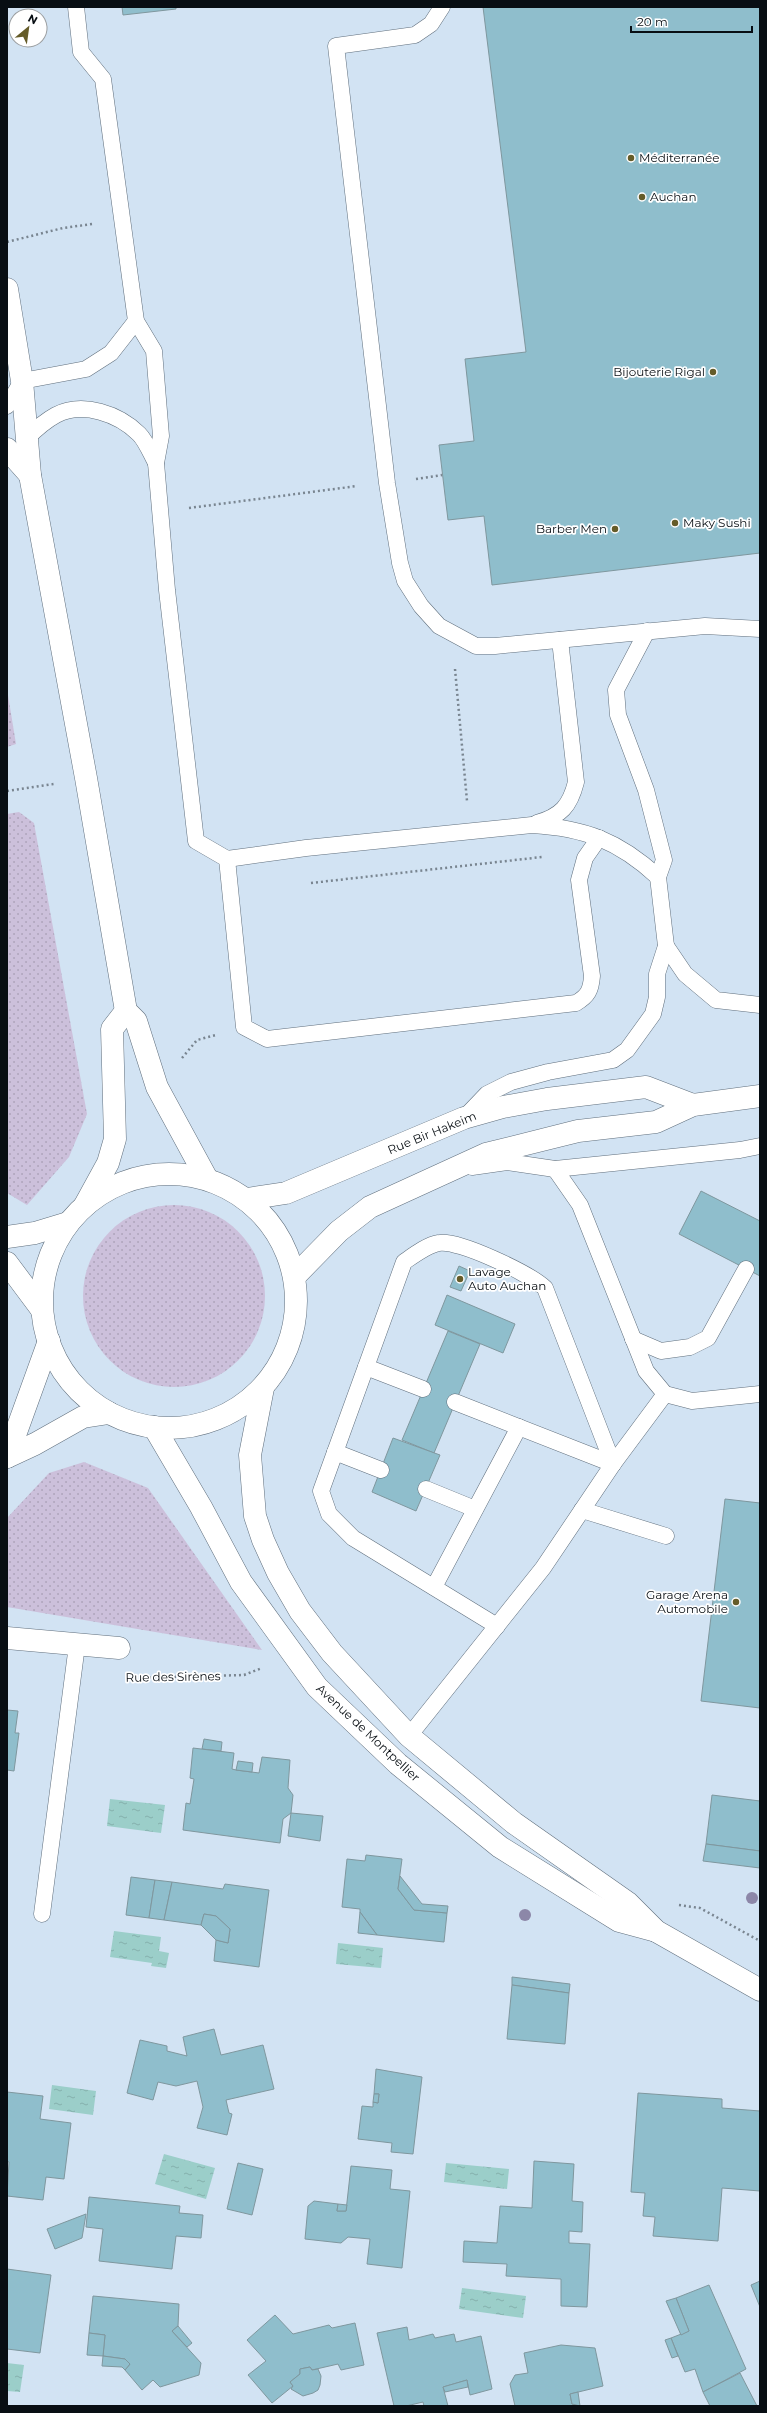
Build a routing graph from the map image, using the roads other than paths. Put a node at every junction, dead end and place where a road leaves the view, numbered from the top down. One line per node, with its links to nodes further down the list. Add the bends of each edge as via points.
1 (76, 7): 4 (lane, via 81,52 103,79)
2 (442, 7): 13 (lane, via 431,24 415,35 336,46 387,482 400,563 405,581 421,606 439,626 476,646)
3 (7, 289): 5 (main road)
4 (136, 321): 5 (lane, via 111,353 86,369); 9 (lane, via 154,351 161,436)
5 (22, 381): 6 (lane); 7 (main road)
6 (7, 406)
7 (27, 438): 9 (lane, via 57,414 74,410 99,410 124,422 140,434); 10 (main road)
8 (7, 449): 10 (main road)
9 (156, 463): 16 (lane, via 168,598 196,841)
10 (30, 475): 20 (main road)
11 (760, 628): 12 (lane, via 704,626)
12 (647, 631): 13 (lane); 17 (lane, via 616,690 618,715 654,817 664,860)
13 (560, 640): 14 (lane, via 576,782 572,798 562,811 549,820)
14 (532, 825): 15 (lane, via 559,826); 16 (lane)
15 (599, 838): 16 (lane, via 585,858 578,880 592,976 591,989 585,998 576,1003 266,1039 244,1027); 17 (lane, via 615,843)
16 (227, 859)
17 (658, 876): 18 (lane)
18 (666, 946): 19 (lane, via 685,974 716,1000); 23 (lane, via 657,974 657,997 653,1014 627,1050 613,1060 511,1082 487,1094)
19 (760, 1005)
20 (126, 1011): 27 (main road, via 136,1021 157,1087); 29 (main road, via 112,1029 115,1139 108,1163)
21 (760, 1096): 22 (main road, Rue Bir Hakeim)
22 (693, 1105): 23 (main road, Rue Bir Hakeim, via 646,1087 548,1099); 26 (main road, Rue Bir Hakeim, via 656,1122 578,1131 486,1154)
23 (464, 1118): 28 (main road, Rue Bir Hakeim, via 286,1193)
24 (760, 1146): 25 (lane)
25 (555, 1169): 26 (lane, via 507,1162); 36 (lane, via 580,1205)
26 (447, 1172): 34 (main road, Rue Bir Hakeim, via 370,1207 339,1231)
27 (207, 1179): 28 (main road, via 228,1187); 29 (main road, via 175,1173 142,1176 111,1187)
28 (247, 1199): 34 (main road, via 269,1221 285,1247)
29 (84, 1205): 30 (main road)
30 (68, 1223): 31 (main road, via 35,1234); 35 (main road, via 52,1249 44,1279)
31 (7, 1237)
32 (7, 1263): 35 (main road)
33 (746, 1269): 36 (lane, via 708,1338 690,1347 661,1351)
34 (295, 1276): 39 (main road, via 296,1316 286,1355)
35 (42, 1310): 37 (main road)
36 (633, 1339): 41 (lane, via 646,1371)
37 (48, 1341): 44 (main road, via 62,1370 83,1394); 48 (main road)
38 (366, 1367): 40 (lane); 47 (lane); 49 (lane, via 404,1262 439,1242 459,1246 516,1269 535,1279 545,1288)
39 (263, 1388): 45 (main road, via 231,1413 194,1426); 60 (main road, Avenue de Montpellier, via 250,1455 253,1504 263,1540 300,1611 332,1653)
40 (423, 1389)
41 (665, 1394): 42 (lane, via 692,1401); 49 (lane)
42 (760, 1394)
43 (455, 1402): 46 (lane)
44 (109, 1413): 45 (main road, via 130,1422); 48 (main road, via 83,1417)
45 (154, 1427): 62 (main road, Avenue de Montpellier, via 201,1507 240,1582 317,1687 398,1764 500,1847 619,1921)
46 (519, 1428): 49 (lane); 52 (lane)
47 (335, 1452): 50 (lane); 55 (lane, via 321,1491 329,1514 353,1538)
48 (7, 1457)
49 (613, 1464): 53 (lane)
50 (381, 1470)
51 (426, 1489): 52 (lane)
52 (475, 1509): 55 (lane)
53 (582, 1510): 54 (lane); 56 (lane, via 542,1568)
54 (666, 1536)
55 (434, 1587): 56 (lane)
56 (497, 1626): 60 (lane)
57 (7, 1638): 58 (main road)
58 (77, 1645): 59 (main road); 61 (lane)
59 (119, 1648)
60 (409, 1736): 62 (main road, Avenue de Montpellier, via 514,1823 628,1903)
61 (42, 1914)
62 (656, 1931): 63 (main road, Avenue de Montpellier)
63 (760, 1990)

